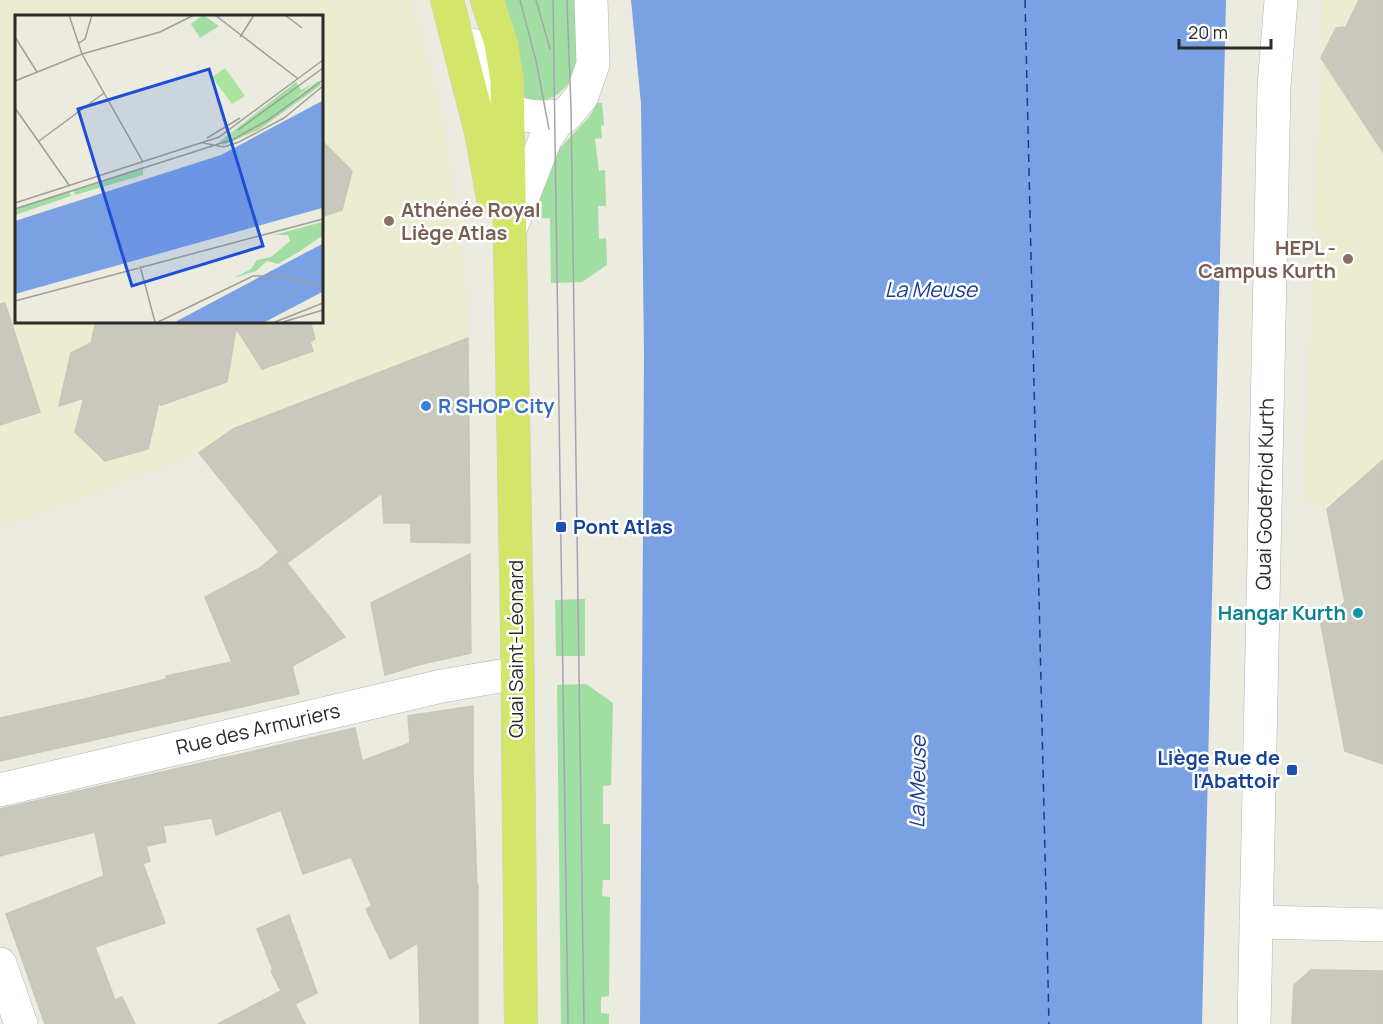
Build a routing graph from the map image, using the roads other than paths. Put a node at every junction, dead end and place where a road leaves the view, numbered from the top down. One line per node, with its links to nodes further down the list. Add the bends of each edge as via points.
1 (487, 0): 5 (main road, Quai Saint-Léonard, via 503,52)
2 (591, 0): 6 (street, Quai Saint-Léonard, via 593,64 582,96)
3 (1281, 0): 11 (street, Quai Godefroid Kurth, via 1275,87)
4 (448, 5): 5 (street, via 476,53 488,92); 8 (main road, Quai Saint-Léonard, via 489,172 499,251)
5 (507, 110): 6 (street, via 529,116); 7 (main road, Quai Saint-Léonard)
6 (566, 115): 7 (street, Quai Saint-Léonard, via 546,137)
7 (511, 227): 8 (main road, Quai Saint-Léonard)
8 (511, 274): 9 (main road, Quai Saint-Léonard)
9 (518, 673): 10 (street, Rue des Armuriers, via 442,686); 15 (main road, Quai Saint-Léonard)
10 (0, 790)
11 (1256, 922): 12 (street); 16 (street, Quai Godefroid Kurth)
12 (1383, 925)
13 (0, 964): 14 (street)
14 (21, 1024)
15 (521, 1024)
16 (1254, 1024)

